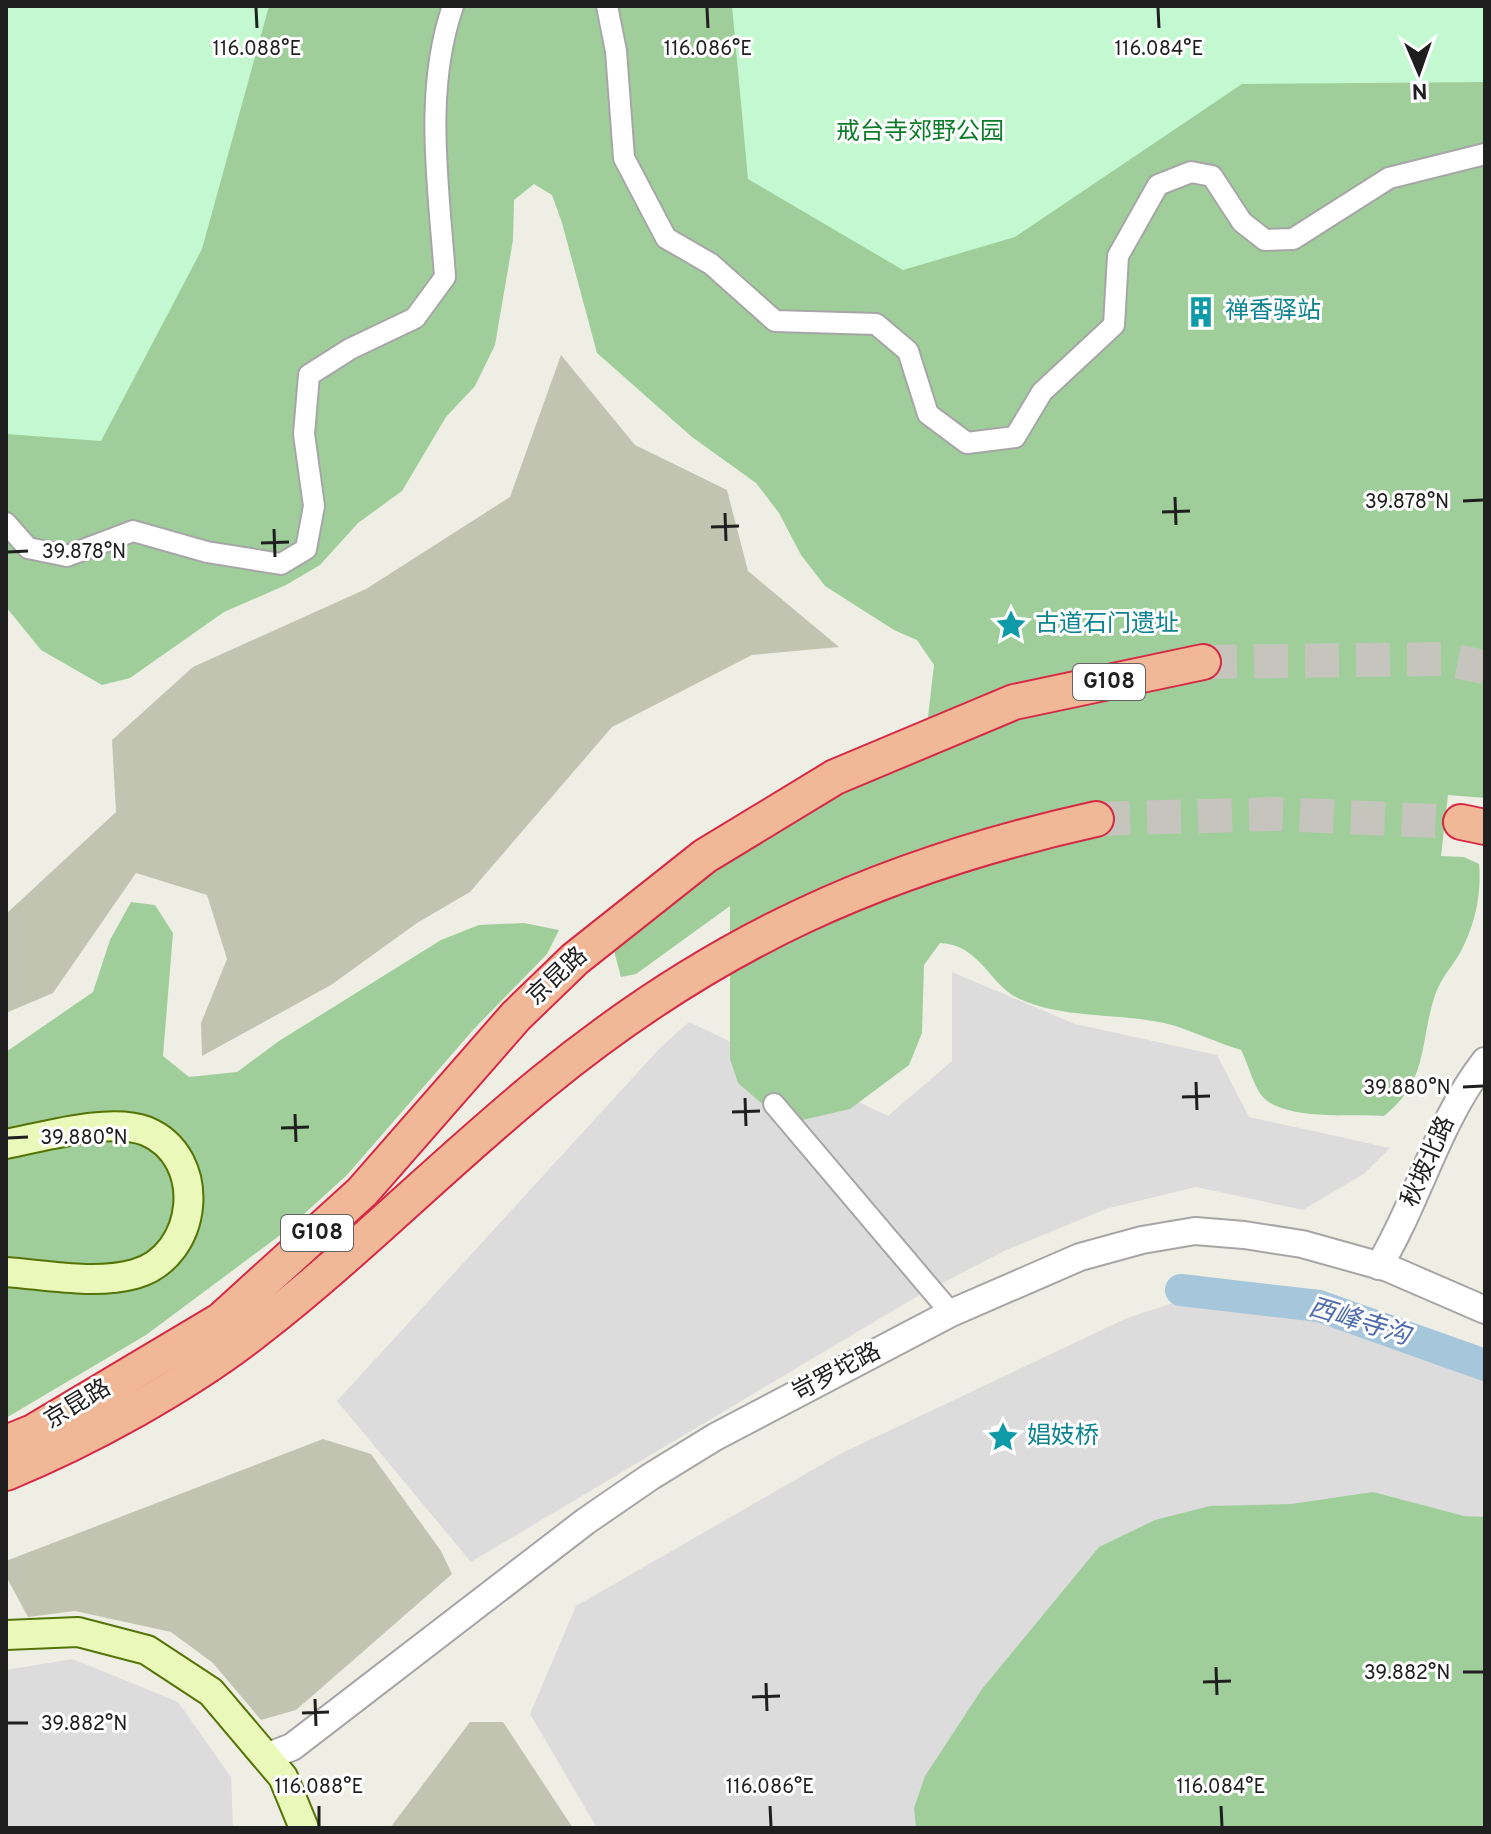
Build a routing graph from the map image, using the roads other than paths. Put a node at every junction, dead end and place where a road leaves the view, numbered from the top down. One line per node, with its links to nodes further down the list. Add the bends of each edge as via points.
1 (453, 6): 4 (street, via 434,126 445,277 415,318 309,375 304,434 314,506 306,549 281,564 207,552 133,531 67,556 28,548)
2 (607, 6): 3 (street, via 624,158 666,238 711,264 775,321 876,324 908,351 928,414 967,443 1015,437 1042,392 1114,325 1118,256 1158,185 1191,172 1212,176 1253,231 1265,240 1293,239 1389,178)
3 (1485, 154)
4 (6, 523)
5 (1203, 662): 15 (highway, 京昆路 / G108, via 1014,702 835,777 705,856 575,959 516,1016 362,1192 221,1320)
6 (1096, 819): 14 (highway, 京昆路 / G108, via 905,871 778,926 661,994 542,1082 257,1330)
7 (1485, 1061): 10 (street, 秋坡北路, via 1449,1114 1400,1230)
8 (774, 1104): 13 (street)
9 (6, 1144): 11 (main road, via 111,1126 145,1131 169,1147 185,1174 191,1204 182,1235 162,1260 136,1273 71,1278)
10 (1379, 1266): 12 (street, 岢罗坨路); 13 (street, 岢罗坨路, via 1302,1244 1195,1231 1080,1257)
11 (6, 1272)
12 (1485, 1310)
13 (951, 1313): 19 (street, 岢罗坨路, via 715,1437 650,1477 292,1747)
14 (154, 1397): 16 (highway, 京昆路 / G108); 17 (highway, via 128,1430)
15 (6, 1443)
16 (6, 1473)
17 (6, 1492)
18 (6, 1635): 19 (main road, via 78,1632 147,1650 211,1692)
19 (266, 1757): 20 (main road); 21 (main road, via 283,1777)
20 (285, 1828)
21 (304, 1828)

